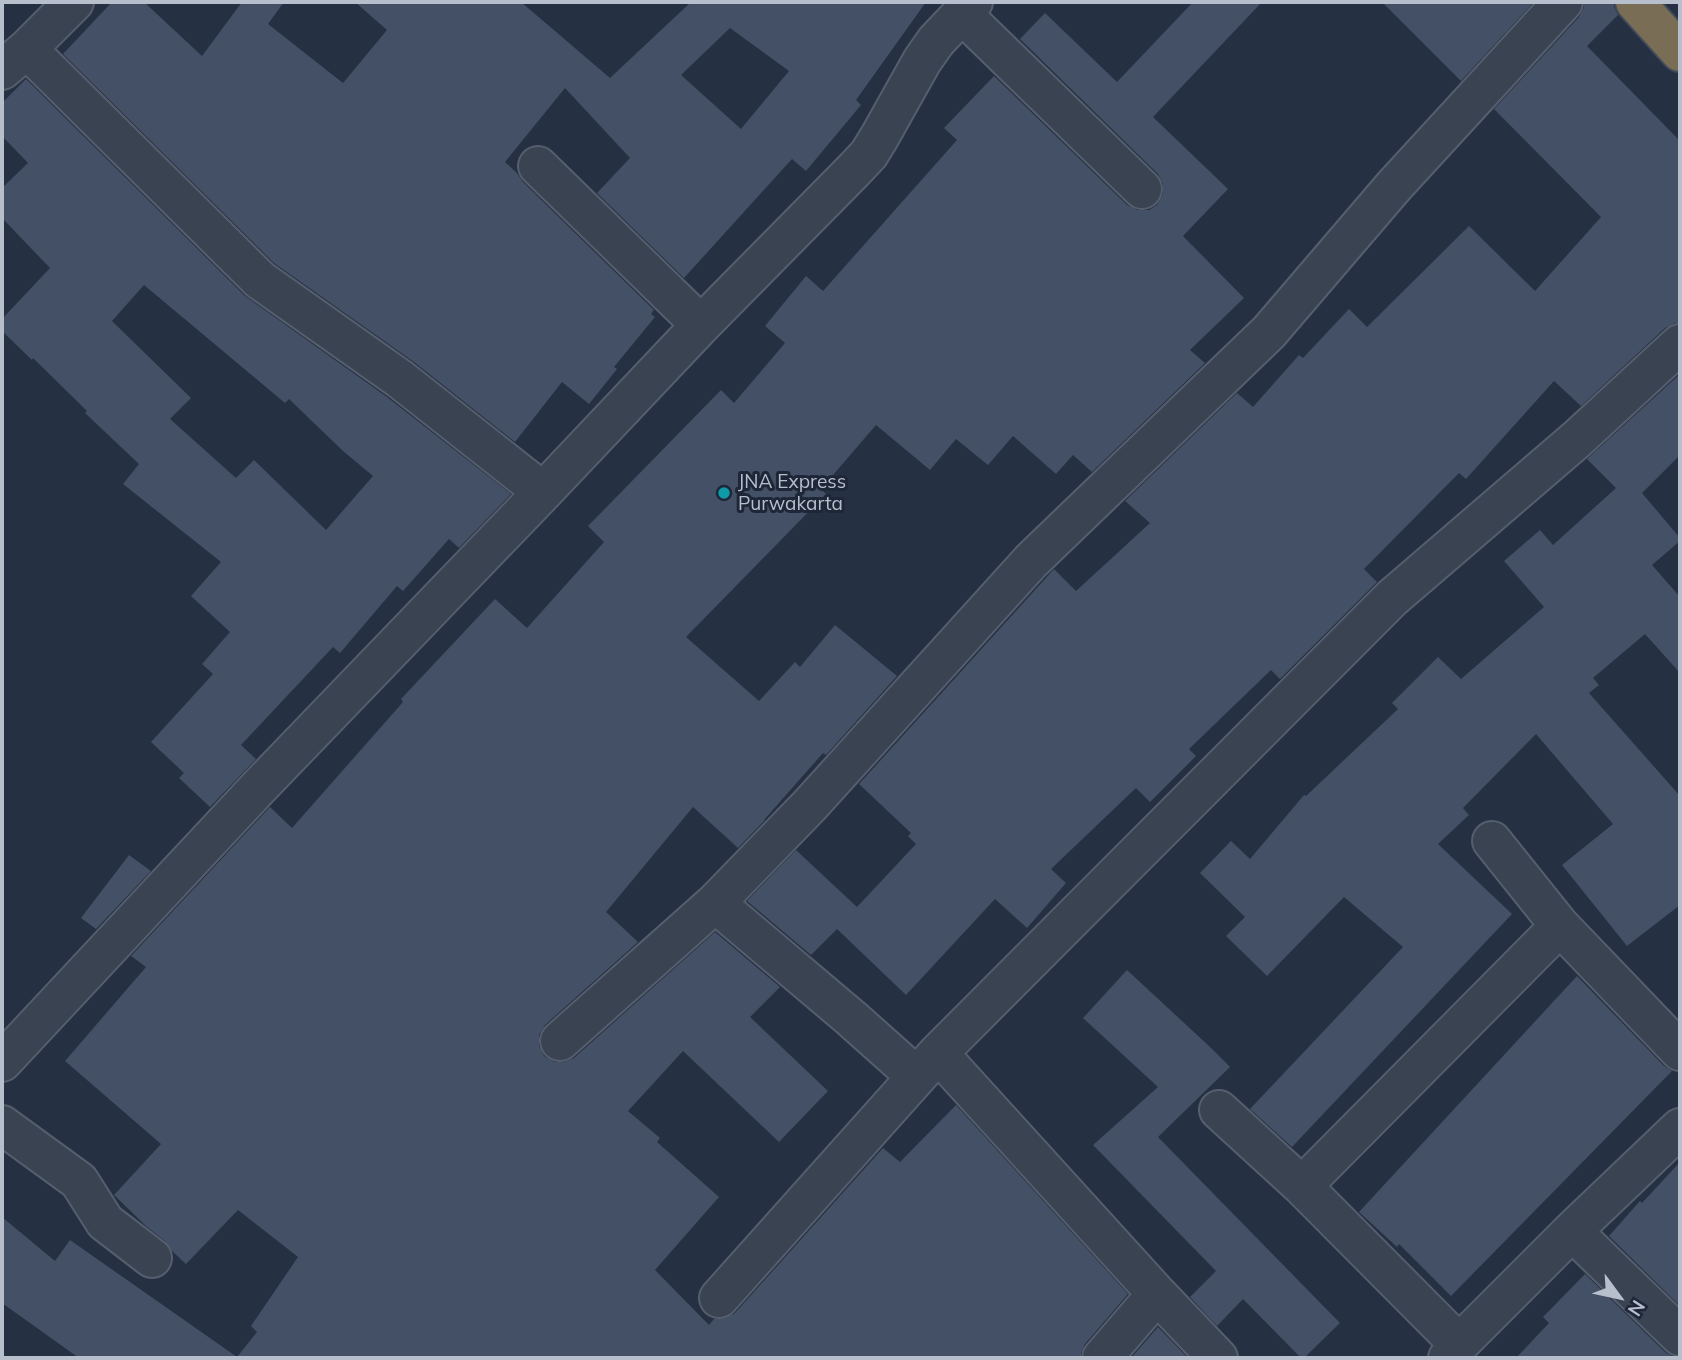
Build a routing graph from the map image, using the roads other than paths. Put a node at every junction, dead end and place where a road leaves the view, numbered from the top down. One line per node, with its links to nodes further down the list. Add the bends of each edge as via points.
1 (74, 2): 6 (street)
2 (1563, 2): 13 (street, via 1394,186 1269,332 1031,561)
3 (1635, 2): 5 (highway)
4 (967, 8): 8 (street); 9 (street, via 922,61 861,162)
5 (1680, 52)
6 (15, 59): 11 (street, via 260,280 400,379)
7 (538, 166): 9 (street)
8 (1142, 189)
9 (701, 325): 11 (street)
10 (1680, 344): 18 (street, via 1392,598)
11 (543, 492): 17 (street)
12 (1492, 841): 14 (street)
13 (716, 903): 15 (street); 18 (street, via 851,1018)
14 (1560, 926): 16 (street); 22 (street)
15 (560, 1041)
16 (1680, 1051)
17 (2, 1062)
18 (927, 1065): 25 (street); 26 (street)
19 (1219, 1110): 22 (street)
20 (2, 1125): 24 (street, via 79,1181 105,1222)
21 (1680, 1128): 23 (street)
22 (1302, 1186): 28 (street)
23 (1572, 1231): 27 (street); 28 (street)
24 (152, 1258)
25 (1157, 1294): 29 (street); 30 (street)
26 (719, 1298)
27 (1680, 1336)
28 (1453, 1351)
29 (1102, 1358)
30 (1218, 1358)

